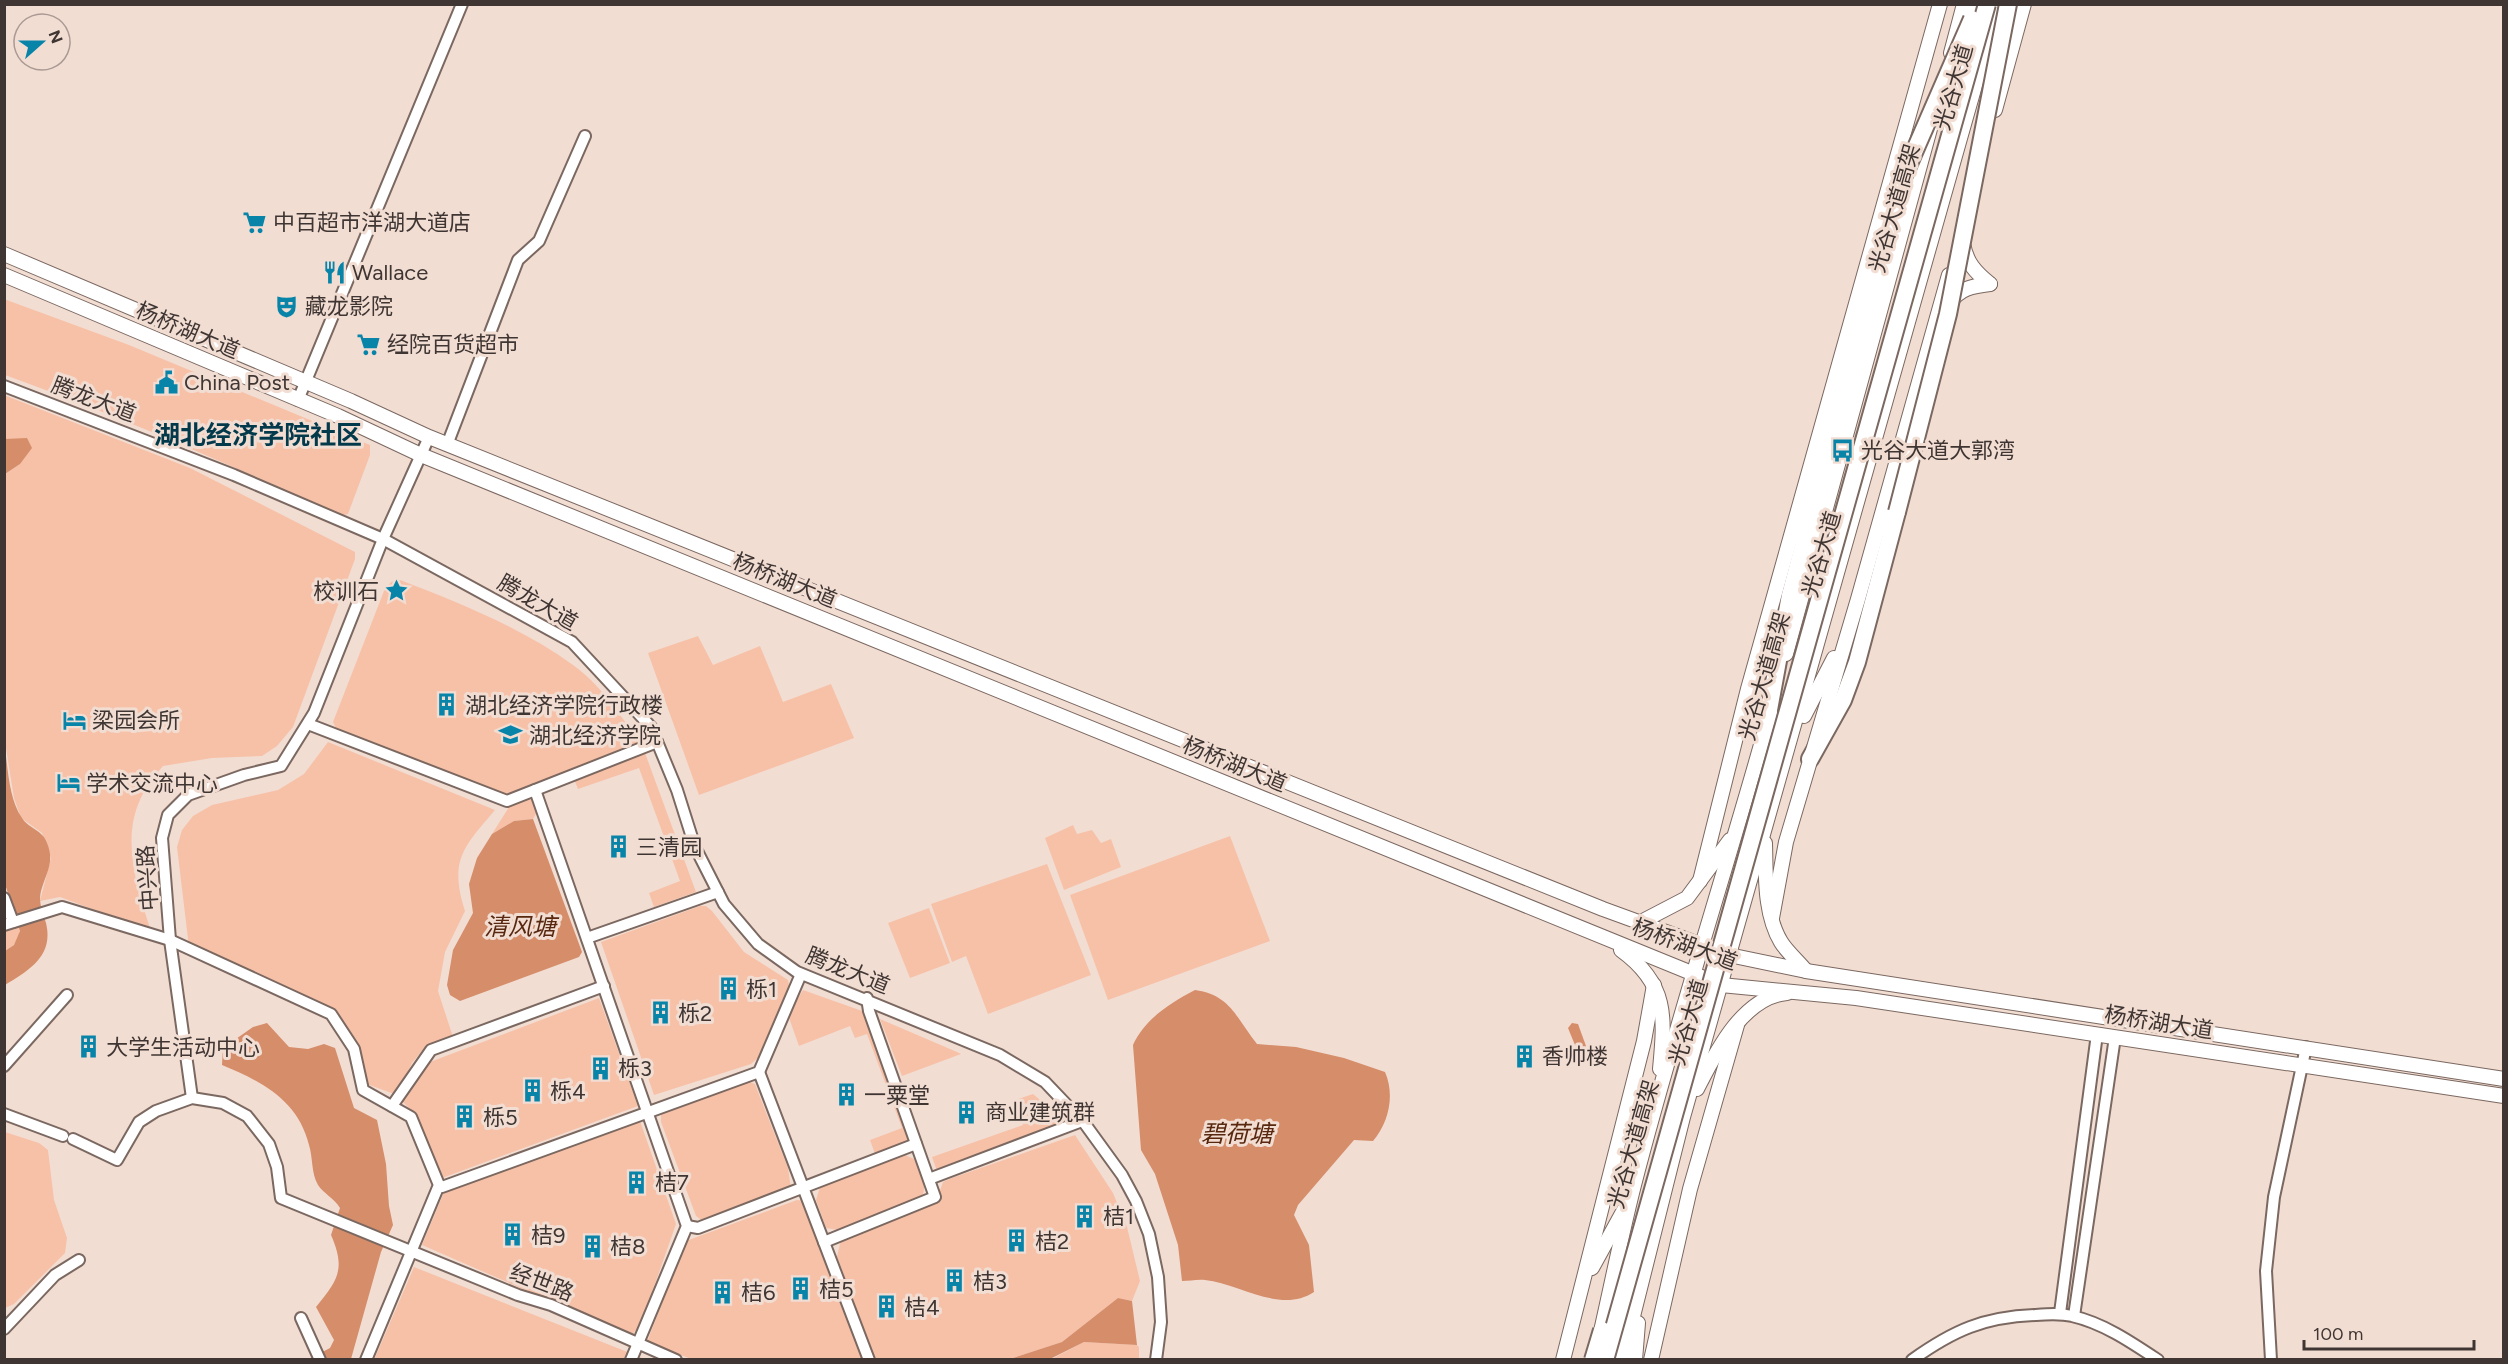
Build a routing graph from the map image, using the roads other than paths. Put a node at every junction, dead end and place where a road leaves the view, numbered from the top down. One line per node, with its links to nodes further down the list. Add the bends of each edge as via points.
1 (462, 4): 15 (street)
2 (1940, 4): 31 (main road, via 1748,689)
3 (1987, 4): 91 (highway, 光谷大道高架, bridge)
4 (1998, 4): 8 (main road, 光谷大道)
5 (2008, 4): 27 (highway, bridge, via 1948,314 1897,512 1857,662 1843,700)
6 (2024, 4): 10 (main road)
7 (1970, 9): 23 (main road, 光谷大道); 23 (highway, bridge, via 1898,189 1790,595); 90 (highway, 光谷大道高架, bridge)
8 (1991, 30): 10 (main road); 25 (main road, 光谷大道)
9 (585, 136): 19 (street, via 539,241 518,260)
10 (1973, 188): 11 (main road)
11 (1961, 232): 14 (main road); 14 (main road, via 1965,256 1974,271 1990,284 1971,286 1954,296)
12 (4, 254): 15 (main road, 杨桥湖大道)
13 (4, 275): 17 (main road, 杨桥湖大道)
14 (1935, 325): 22 (main road)
15 (305, 381): 17 (street); 18 (main road, 杨桥湖大道)
16 (4, 386): 21 (street, 腾龙大道, via 234,475)
17 (298, 400): 20 (main road, 杨桥湖大道)
18 (429, 437): 19 (main road, 杨桥湖大道); 20 (street, 中兴路)
19 (447, 445): 36 (main road, 杨桥湖大道)
20 (421, 455): 21 (street, 中兴路); 37 (main road, 杨桥湖大道)
21 (383, 539): 24 (street, 中兴路); 26 (street, 腾龙大道, via 572,642 651,727)
22 (1849, 629): 25 (main road); 27 (main road)
23 (1767, 721): 29 (main road, 光谷大道)
24 (308, 724): 28 (street, via 507,801); 39 (street, 中兴路, via 281,766 188,795 168,815 162,838)
25 (1790, 741): 30 (main road, 光谷大道)
26 (657, 742): 28 (street); 32 (street, 腾龙大道, via 695,847)
27 (1810, 759): 34 (main road, via 1786,842)
28 (535, 790): 38 (street)
29 (1745, 805): 31 (main road, via 1729,842); 40 (main road, 光谷大道)
30 (1765, 830): 34 (main road, via 1766,882); 41 (main road, 光谷大道)
31 (1700, 881): 36 (main road, via 1687,898)
32 (718, 892): 38 (street); 43 (street, 腾龙大道, via 758,944)
33 (4, 898): 35 (street)
34 (1772, 918): 42 (main road, via 1781,941)
35 (11, 922): 39 (street, via 62,907)
36 (1639, 923): 40 (main road, 杨桥湖大道)
37 (1603, 937): 44 (main road, 杨桥湖大道); 45 (main road, via 1638,963)
38 (587, 938): 47 (street)
39 (170, 940): 60 (street, 中兴路); 62 (street, via 331,1014 354,1049 363,1090)
40 (1701, 945): 41 (main road, 杨桥湖大道); 44 (main road, 光谷大道)
41 (1729, 955): 42 (main road, 杨桥湖大道); 46 (main road, 光谷大道)
42 (1806, 971): 54 (main road, 杨桥湖大道)
43 (801, 974): 50 (street, 腾龙大道); 57 (street)
44 (1694, 974): 46 (main road, 杨桥湖大道); 61 (main road, 光谷大道)
45 (1654, 985): 61 (main road, via 1665,1018); 77 (main road, via 1644,1041)
46 (1721, 985): 48 (main road, 杨桥湖大道); 65 (main road, 光谷大道)
47 (604, 986): 62 (street, via 431,1050); 63 (street)
48 (1805, 992): 51 (main road, via 1778,994 1753,1007); 52 (main road, 杨桥湖大道)
49 (67, 995): 56 (street)
50 (867, 998): 66 (street, 腾龙大道, via 1000,1055 1045,1082); 67 (street)
51 (1737, 1025): 65 (main road, via 1724,1038); 94 (main road, via 1690,1189)
52 (2097, 1034): 53 (main road, 杨桥湖大道); 78 (street)
53 (2115, 1037): 55 (main road, 杨桥湖大道); 79 (street)
54 (2306, 1047): 55 (street); 58 (main road, 杨桥湖大道)
55 (2300, 1065): 59 (main road, 杨桥湖大道); 97 (street, via 2274,1197 2266,1271)
56 (4, 1066)
57 (759, 1072): 63 (street); 70 (street)
58 (2504, 1079)
59 (2504, 1096)
60 (192, 1098): 64 (street, via 156,1111 139,1122 117,1160); 74 (street, 经世路, via 223,1103 247,1116 269,1144 281,1198)
61 (1657, 1103): 71 (main road, 光谷大道)
62 (392, 1106): 69 (street, via 411,1117)
63 (649, 1111): 69 (street, via 441,1188); 72 (street)
64 (4, 1114)
65 (1683, 1118): 76 (main road, 光谷大道)
66 (1082, 1121): 68 (street); 88 (street, 腾龙大道, via 1122,1174 1149,1234 1158,1277 1161,1322)
67 (916, 1144): 68 (street); 70 (street)
68 (929, 1179): 73 (street, via 935,1197)
69 (439, 1185): 74 (street)
70 (803, 1187): 72 (street, via 699,1228); 73 (street)
71 (1632, 1196): 77 (main road); 90 (main road, 光谷大道)
72 (687, 1226): 82 (street)
73 (824, 1242): 87 (street)
74 (412, 1250): 82 (street, 经世路); 84 (street)
75 (79, 1260): 81 (street, via 55,1275)
76 (1641, 1285): 92 (main road, 光谷大道); 93 (main road)
77 (1580, 1293): 89 (main road)
78 (2060, 1313): 79 (street); 95 (street, via 2006,1316 1972,1324)
79 (2074, 1316): 96 (street, via 2124,1337)
80 (301, 1318): 83 (street)
81 (6, 1325)
82 (639, 1344): 85 (street); 86 (street, 经世路)
83 (319, 1355)
84 (366, 1359)
85 (631, 1359)
86 (676, 1359)
87 (869, 1359)
88 (1155, 1359)
89 (1563, 1359)
90 (1594, 1359)
91 (1605, 1359)
92 (1622, 1359)
93 (1635, 1359)
94 (1651, 1359)
95 (1912, 1359)
96 (2158, 1359)
97 (2271, 1359)

